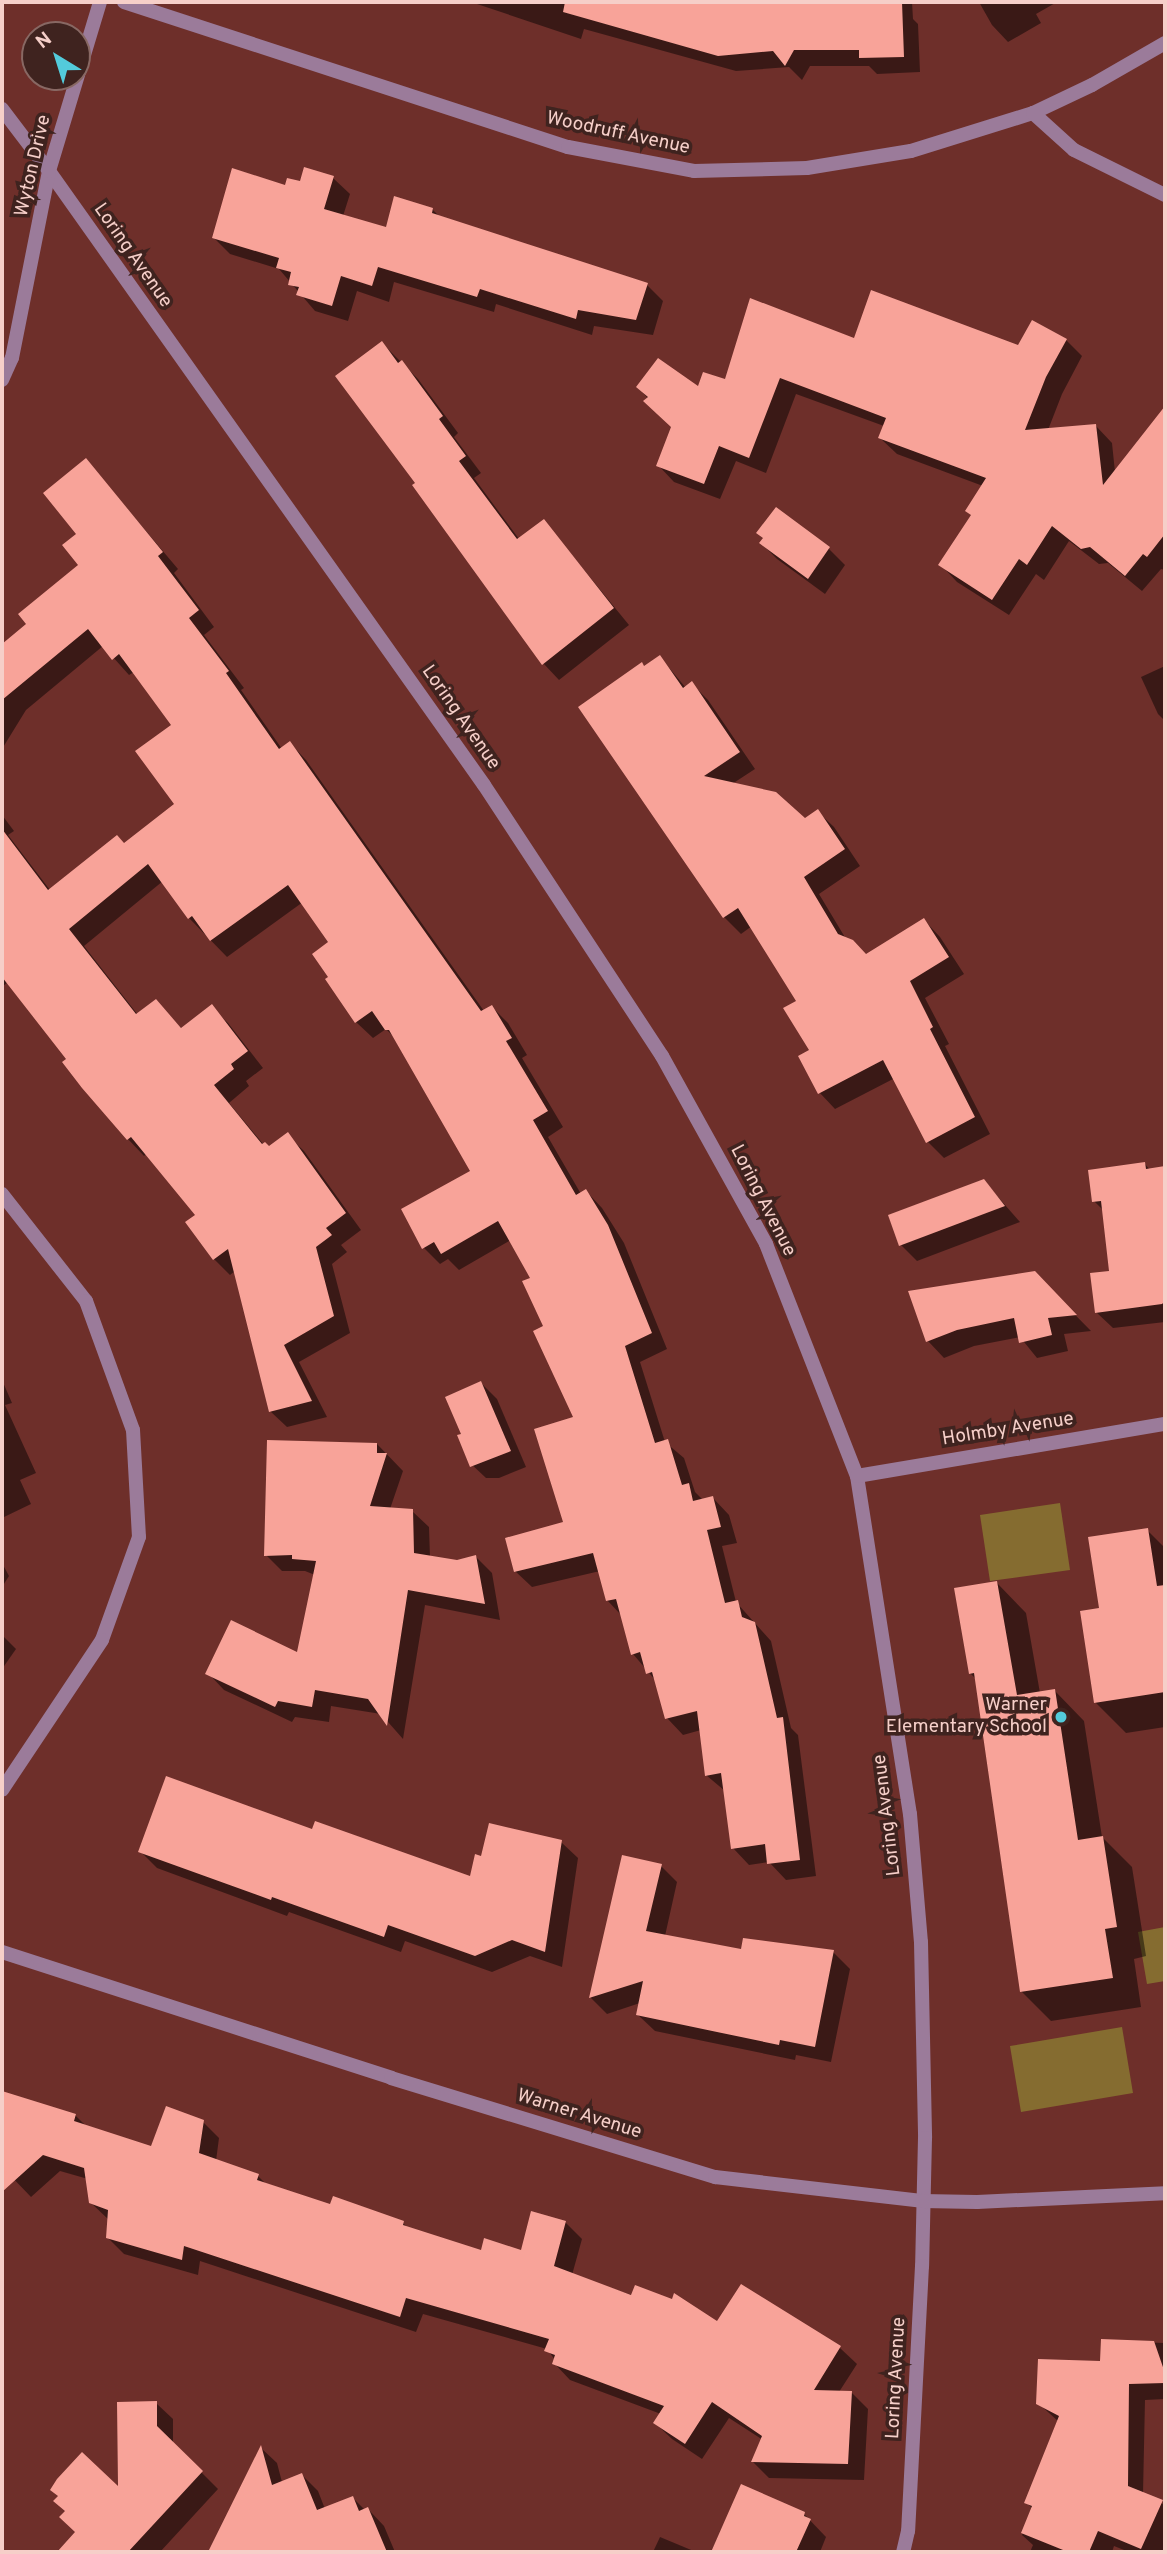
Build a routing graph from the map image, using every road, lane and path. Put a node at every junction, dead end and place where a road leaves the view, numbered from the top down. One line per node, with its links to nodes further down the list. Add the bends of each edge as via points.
1 (100, 2): 6 (street, Wyton Drive)
2 (124, 2): 5 (street, Woodruff Avenue, via 568,147 694,170 807,168 911,151)
3 (1165, 43): 5 (street, Woodruff Avenue)
4 (2, 109): 6 (street, Loring Avenue)
5 (1033, 113): 7 (street, via 1074,150)
6 (49, 171): 8 (street, Wyton Drive, via 12,358); 11 (street, Loring Avenue, via 484,785 662,1056 765,1244)
7 (1165, 195)
8 (2, 380)
9 (2, 1194): 12 (street, via 86,1301 133,1430 139,1537 102,1640)
10 (1165, 1424): 11 (street, Holmby Avenue)
11 (857, 1476): 15 (street, Loring Avenue, via 911,1827 920,1942)
12 (2, 1790)
13 (2, 1952): 15 (street, Warner Avenue, via 715,2177)
14 (1165, 2193): 15 (street, Warner Avenue)
15 (922, 2201): 16 (street, Loring Avenue, via 908,2531)
16 (903, 2552)

